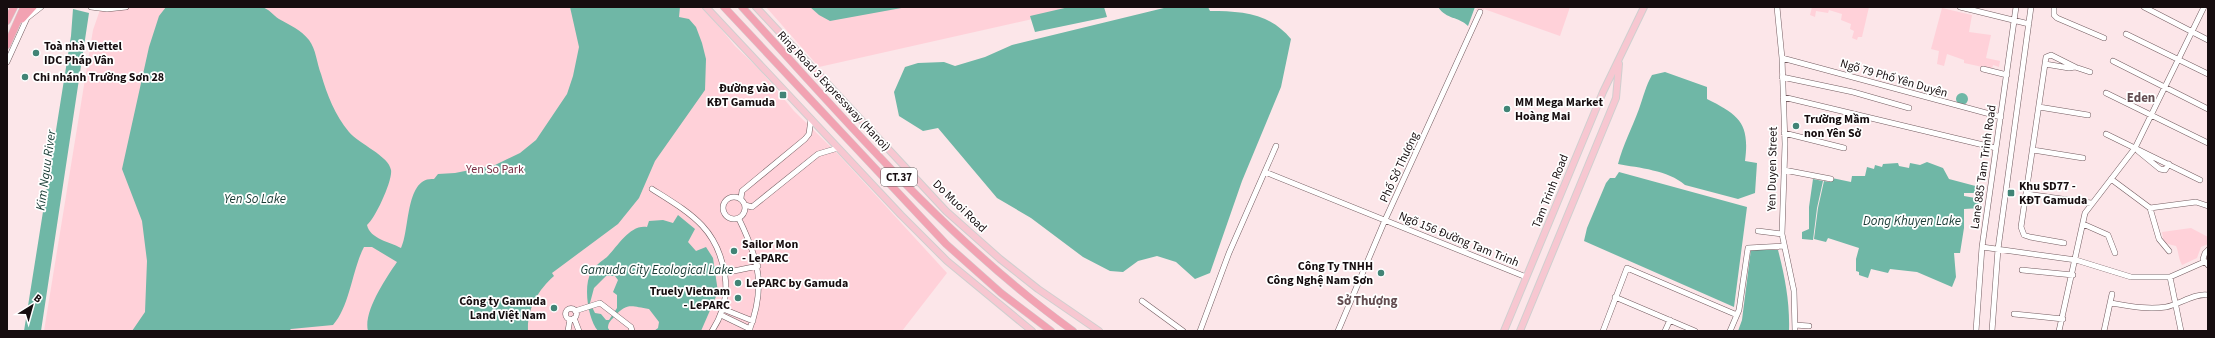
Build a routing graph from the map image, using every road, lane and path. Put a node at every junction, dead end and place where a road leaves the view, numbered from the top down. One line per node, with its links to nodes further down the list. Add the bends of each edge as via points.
1 (10, 7): 20 (highway); 22 (highway)
2 (14, 7): 23 (highway)
3 (24, 7): 27 (highway)
4 (33, 7): 27 (highway)
5 (41, 7): 36 (street, via 27,18)
6 (91, 7): 7 (street, via 107,10)
7 (126, 7)
8 (706, 7): 53 (main road)
9 (724, 7): 119 (highway, Ring Road 3 Expressway (Hanoi) / CT.37, via 946,244 1001,293)
10 (742, 7): 120 (highway, Ring Road 3 Expressway (Hanoi) / CT.37, via 955,234 1009,283)
11 (756, 7): 121 (main road, Do Muoi Road, via 946,211 1032,285)
12 (1644, 7): 33 (main road, Tam Trinh Road)
13 (1777, 7): 32 (street, Yen Duyen Street)
14 (1963, 7): 24 (street)
15 (2016, 7): 24 (street, Lane 885 Tam Trinh Road)
16 (2031, 7): 25 (street)
17 (2054, 7): 29 (street, via 2054,15 2057,18)
18 (2144, 7): 26 (street)
19 (2204, 7): 26 (street)
20 (7, 11)
21 (1480, 12): 77 (street, Phố Sở Thượng)
22 (7, 16)
23 (7, 21)
24 (2014, 21): 25 (street); 42 (street, Lane 885 Tam Trinh Road)
25 (2029, 24): 84 (street)
26 (2192, 32): 30 (street); 34 (street)
27 (12, 34): 31 (highway)
28 (2126, 34): 34 (street)
29 (2104, 38)
30 (2208, 40)
31 (7, 45)
32 (1782, 58): 43 (street, Yen Duyen Street); 52 (street, Ngõ 79 Phố Yên Duyên)
33 (1619, 60): 94 (main road, Tam Trinh Road); 126 (main road, Tam Trinh Road, via 1616,98)
34 (2179, 60): 41 (street); 44 (street)
35 (2113, 61): 44 (street)
36 (7, 62)
37 (2045, 64): 38 (street); 38 (street, via 2050,54); 47 (street)
38 (2075, 67): 40 (street)
39 (1983, 69): 42 (street)
40 (2090, 72)
41 (2208, 74)
42 (2007, 75): 52 (street, Lane 885 Tam Trinh Road)
43 (1782, 77): 46 (street, Yen Duyen Street); 48 (street, via 1845,90)
44 (2165, 87): 49 (street); 51 (street)
45 (2106, 93): 51 (street)
46 (1783, 97): 54 (street, Yen Duyen Street); 60 (street)
47 (2039, 107): 50 (street); 62 (street)
48 (1909, 108)
49 (2208, 109)
50 (2088, 115)
51 (2151, 115): 56 (street); 61 (street)
52 (2001, 117): 60 (street, Lane 885 Tam Trinh Road)
53 (811, 119): 58 (main road); 71 (street, via 805,139 742,191)
54 (1784, 133): 59 (street); 64 (street, Yen Duyen Street)
55 (2106, 134): 61 (street)
56 (2208, 143)
57 (1276, 146): 65 (street)
58 (838, 148): 73 (street, via 818,154 752,207); 118 (main road, via 947,261)
59 (1844, 148)
60 (1996, 148): 83 (street, Lane 885 Tam Trinh Road)
61 (2135, 148): 67 (street); 68 (street)
62 (2033, 150): 63 (street); 70 (street)
63 (2083, 158)
64 (1784, 170): 66 (street); 80 (street, Yen Duyen Street)
65 (1265, 172): 77 (street, Ngõ 156 Đường Tam Trinh); 123 (street, via 1229,253)
66 (1831, 179)
67 (2111, 179): 72 (street); 75 (street)
68 (2200, 180)
69 (652, 189): 92 (street, via 681,208 711,234 722,256)
70 (2027, 194): 72 (street); 81 (street, via 2021,227 2024,235)
71 (741, 198): 73 (street); 76 (street, via 733,196 725,200 722,207 724,215 731,220)
72 (2091, 203): 78 (street, via 2085,213)
73 (745, 205): 76 (street, via 745,213)
74 (2208, 206): 75 (street, via 2196,202)
75 (2150, 208): 86 (street, via 2159,239)
76 (739, 219): 90 (street)
77 (1385, 220): 94 (street, Ngõ 156 Đường Tam Trinh); 124 (street, Phố Sở Thượng)
78 (2083, 224): 87 (street, via 2108,235); 88 (street)
79 (1758, 231): 80 (street)
80 (1782, 234): 82 (street, Yen Duyen Street)
81 (2064, 243)
82 (1783, 246): 104 (street, via 1748,248); 111 (street, Yen Duyen Street, via 1794,291)
83 (1982, 247): 84 (street); 132 (street, Lane 885 Tam Trinh Road)
84 (1998, 249): 88 (street); 133 (street)
85 (2208, 250): 89 (street, via 2203,256)
86 (2169, 251)
87 (2115, 253)
88 (2076, 260): 93 (street); 95 (street, via 2131,277)
89 (2206, 263): 95 (street)
90 (758, 268): 92 (street); 110 (street, via 760,283)
91 (2022, 270): 93 (street)
92 (725, 274): 102 (street)
93 (2073, 275): 108 (street)
94 (1526, 277): 125 (main road, Tam Trinh Road)
95 (2170, 277): 101 (street)
96 (2112, 294): 100 (street)
97 (2208, 295): 101 (street)
98 (1615, 297): 104 (street, via 1625,269 1629,268); 109 (street); 127 (street)
99 (1142, 301): 122 (street)
100 (2111, 303): 101 (street, via 2149,308); 135 (street)
101 (2177, 304): 136 (street)
102 (723, 309): 106 (street); 110 (street)
103 (575, 311): 107 (street, via 576,316); 107 (street, via 566,311 566,316); 116 (street, via 600,303 631,327)
104 (1737, 314): 130 (street)
105 (2014, 314): 108 (street)
106 (721, 315): 113 (street); 117 (street)
107 (572, 319): 114 (street); 115 (street)
108 (2063, 319): 134 (street)
109 (1670, 320): 128 (street); 129 (street)
110 (753, 321): 113 (street)
111 (1795, 325): 112 (street); 131 (street, Yen Duyen Street)
112 (1808, 326)
113 (749, 330)
114 (568, 331)
115 (579, 331)
116 (632, 331)
117 (712, 331)
118 (1032, 331)
119 (1051, 331)
120 (1073, 331)
121 (1099, 331)
122 (1182, 331)
123 (1200, 331)
124 (1338, 331)
125 (1504, 331)
126 (1520, 331)
127 (1603, 331)
128 (1665, 331)
129 (1695, 331)
130 (1730, 331)
131 (1795, 331)
132 (1976, 331)
133 (1992, 331)
134 (2059, 331)
135 (2104, 331)
136 (2181, 331)

